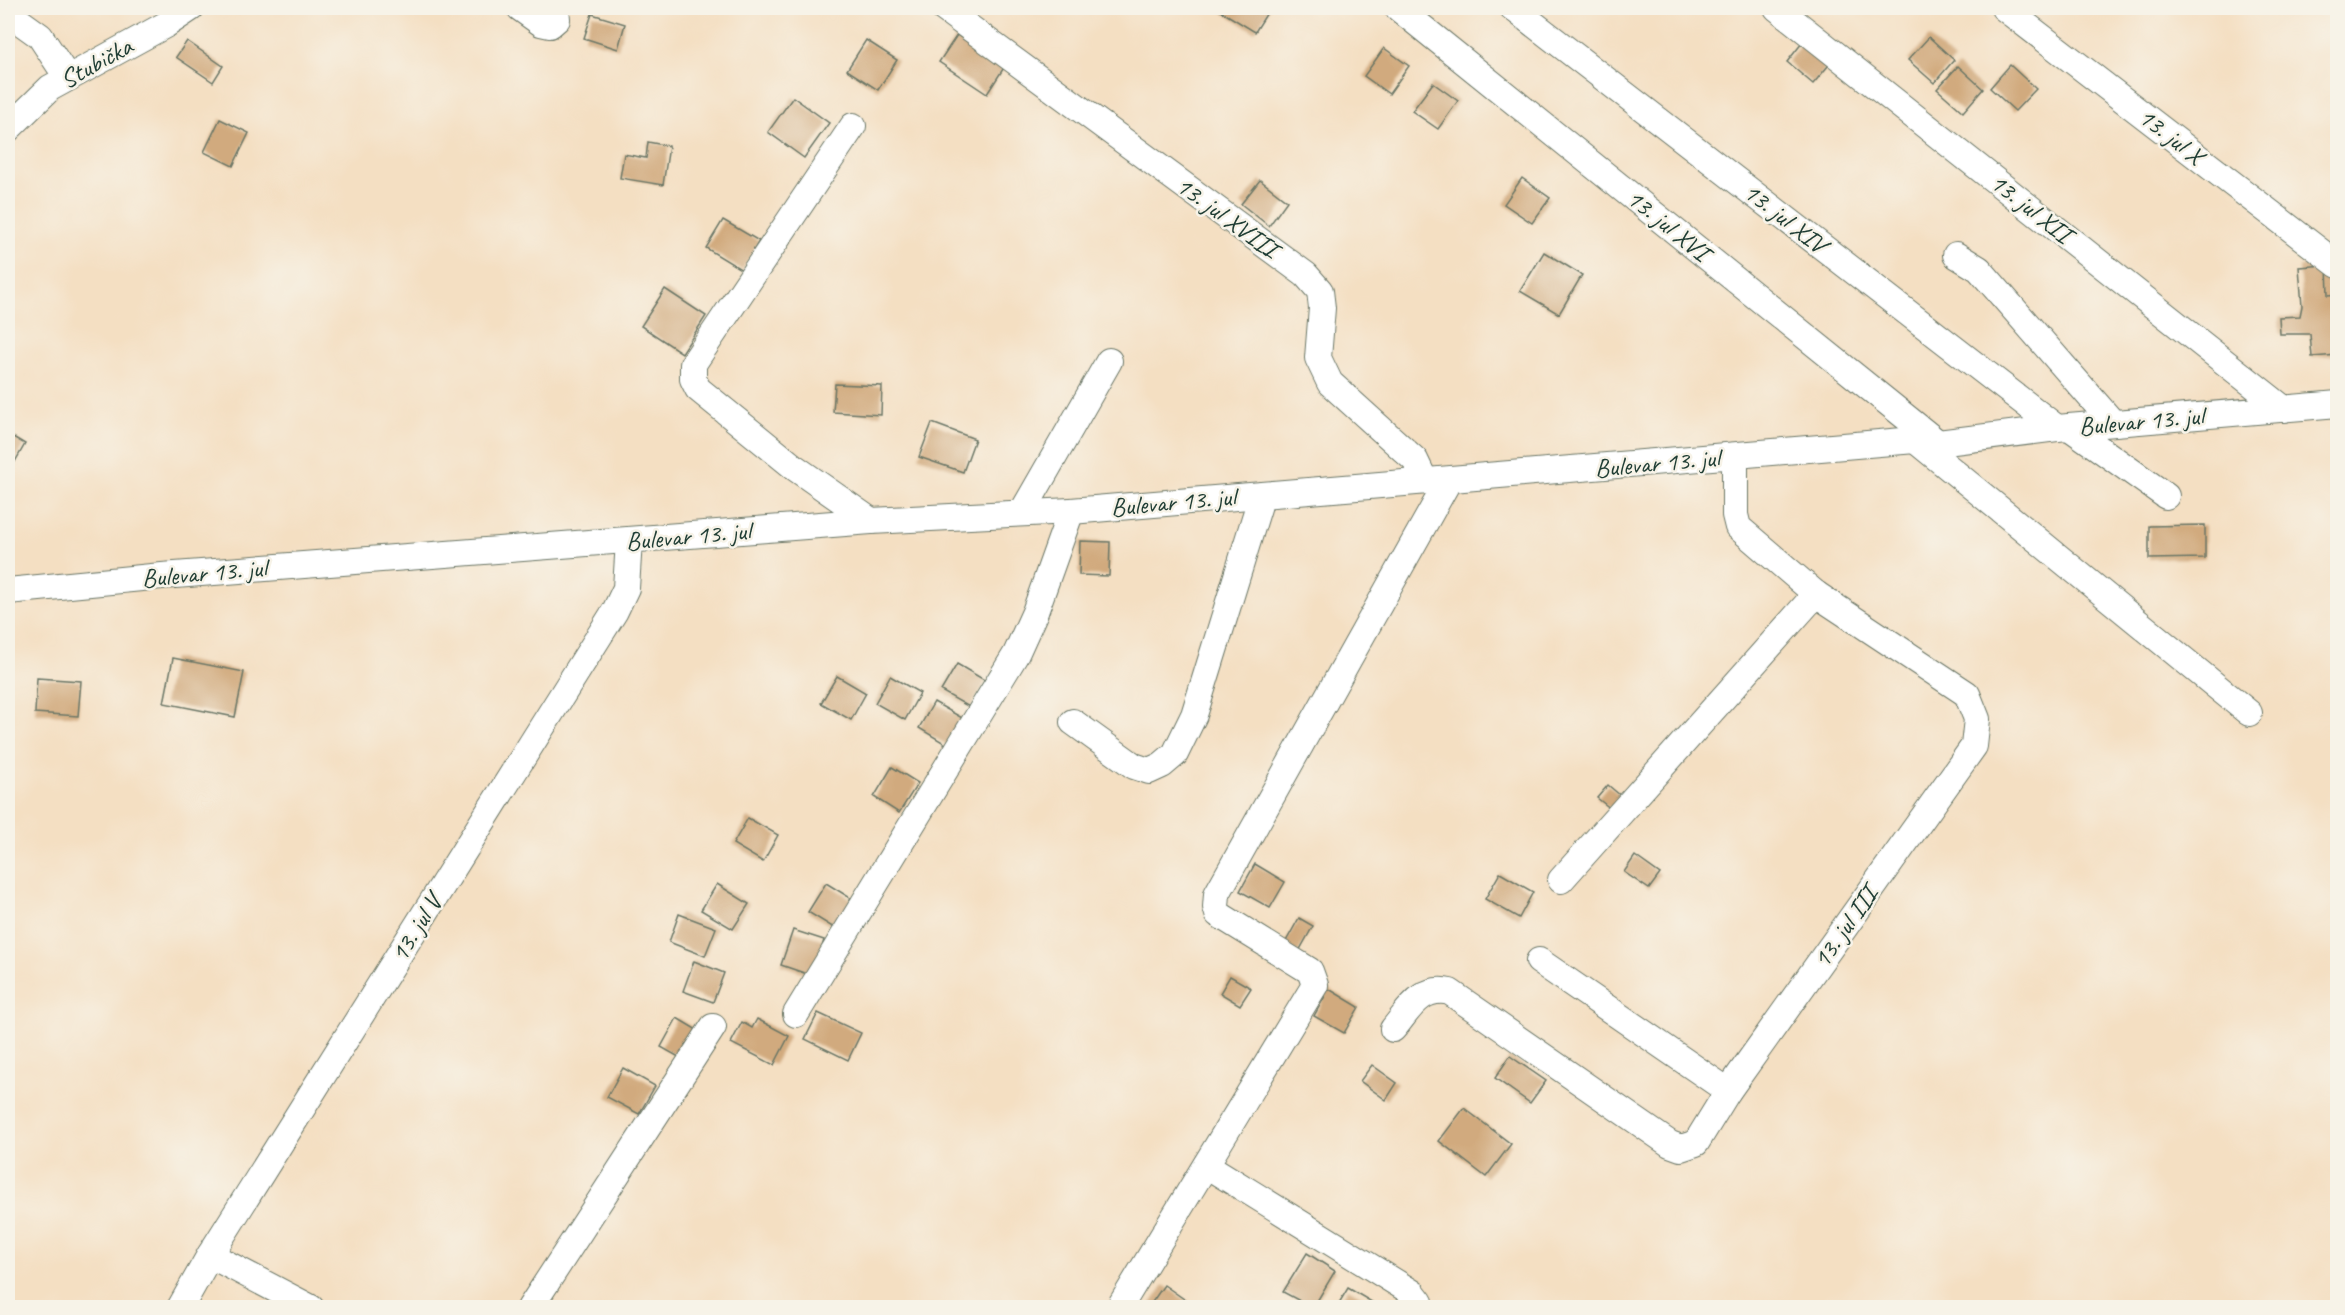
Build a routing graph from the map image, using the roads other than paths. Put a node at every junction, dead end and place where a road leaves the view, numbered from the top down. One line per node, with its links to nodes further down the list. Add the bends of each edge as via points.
1 (191, 8): 10 (street, Stubička)
2 (519, 8): 3 (street, via 550,25 557,18)
3 (556, 8)
4 (943, 8): 22 (street, 13. jul XVIII, via 1306,275 1320,291 1318,358 1322,371 1330,383)
5 (1398, 8): 20 (street, 13. jul XVI)
6 (1513, 8): 19 (street, 13. jul XIV)
7 (1777, 8): 17 (street, 13. jul XII)
8 (2004, 8): 14 (street, 13. jul X)
9 (8, 13): 10 (street, via 40,36)
10 (67, 77): 12 (street, Stubička)
11 (853, 126): 27 (street, via 693,364 693,379 698,389 794,467)
12 (8, 129)
13 (1956, 255): 18 (street, via 1979,269)
14 (2337, 265)
15 (1109, 361): 26 (street)
16 (2337, 404): 17 (street, Bulevar 13. jul)
17 (2284, 409): 18 (street, Bulevar 13. jul)
18 (2113, 423): 19 (street, Bulevar 13. jul)
19 (2063, 427): 20 (street, Bulevar 13. jul); 24 (street, 13. jul XIV)
20 (1926, 441): 21 (street, Bulevar 13. jul); 31 (street, 13. jul XVI)
21 (1735, 456): 22 (street, Bulevar 13. jul); 30 (street, 13. jul III, via 1734,515 1738,527)
22 (1437, 481): 23 (street, Bulevar 13. jul); 39 (street, via 1217,894 1218,914 1310,970 1315,985)
23 (1262, 495): 25 (street, Bulevar 13. jul); 32 (street, via 1194,715 1175,754 1149,771 1134,766)
24 (2166, 496)
25 (1071, 511): 26 (street, Bulevar 13. jul); 35 (street, via 1017,654)
26 (1023, 512): 27 (street, Bulevar 13. jul)
27 (871, 521): 28 (street, Bulevar 13. jul)
28 (629, 541): 29 (street, Bulevar 13. jul); 40 (street, 13. jul V, via 626,588 615,611)
29 (8, 591)
30 (1816, 594): 33 (street); 38 (street, 13. jul III, via 1967,694 1977,719 1974,746)
31 (2249, 713)
32 (1073, 722)
33 (1561, 880)
34 (1539, 961): 38 (street)
35 (796, 1014)
36 (713, 1027): 43 (street)
37 (1393, 1029): 38 (street, 13. jul III, via 1419,997 1438,989 1450,992 1681,1148 1696,1143)
38 (1728, 1091)
39 (1206, 1165): 44 (street); 45 (street, via 1413,1293)
40 (210, 1255): 41 (street, 13. jul V); 42 (street)
41 (180, 1308)
42 (311, 1308)
43 (530, 1308)
44 (1119, 1308)
45 (1420, 1308)

